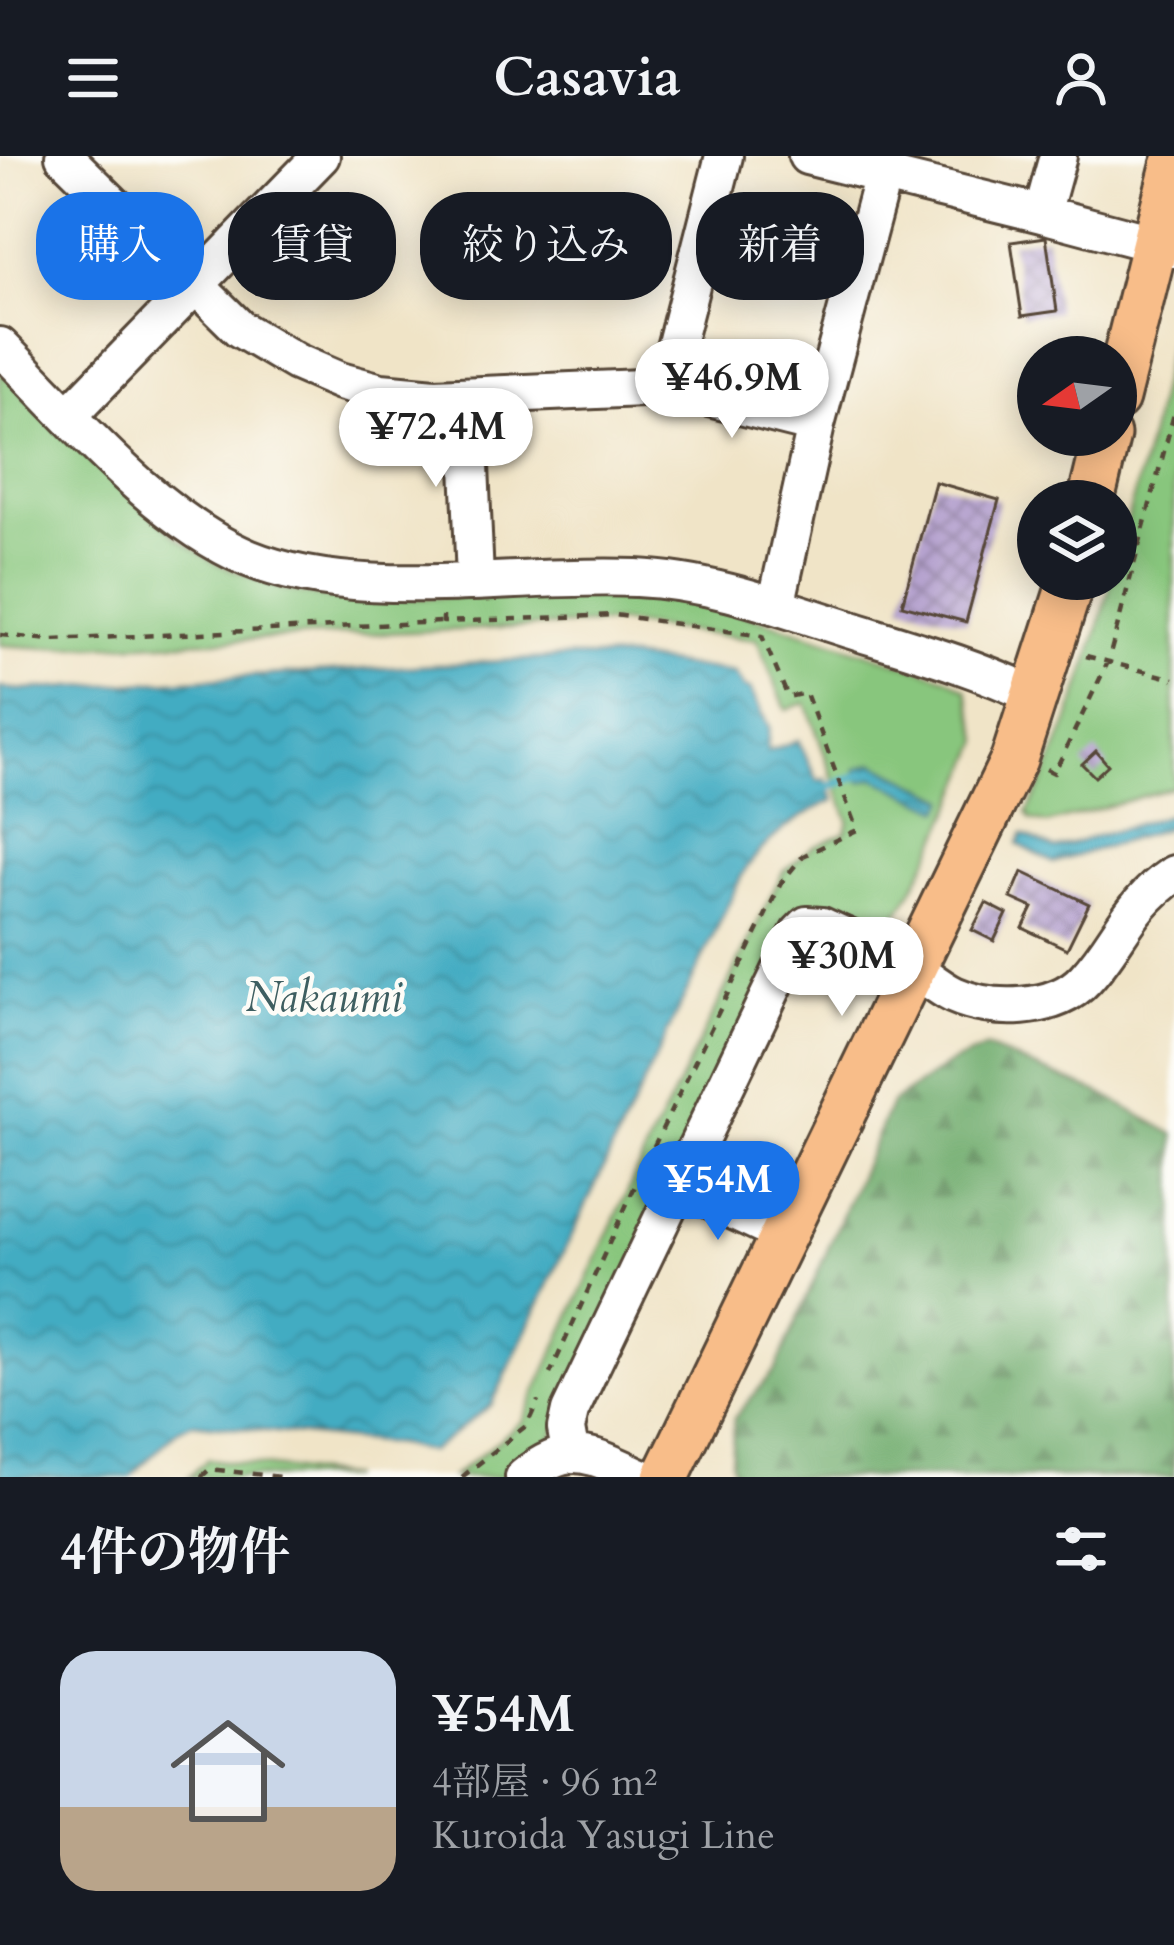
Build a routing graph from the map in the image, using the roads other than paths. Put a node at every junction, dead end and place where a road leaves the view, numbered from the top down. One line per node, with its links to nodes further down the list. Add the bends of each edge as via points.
1 (64, 156): 8 (street)
2 (321, 156): 11 (street)
3 (724, 156): 16 (street)
4 (807, 156): 6 (street)
5 (1058, 156): 9 (street)
6 (886, 166): 9 (street); 19 (street)
7 (1174, 166): 10 (main road)
8 (100, 192)
9 (1042, 214): 10 (street)
10 (1164, 246): 14 (main road)
11 (204, 277)
12 (204, 295): 17 (street, via 240,329 340,381 408,396)
13 (181, 300): 18 (street)
14 (1136, 336)
15 (0, 346): 18 (street)
16 (665, 387): 17 (street); 19 (street)
17 (467, 397): 20 (street)
18 (69, 416): 20 (street, via 163,506 247,557 343,581)
19 (816, 425): 22 (street)
20 (458, 580): 22 (street, via 644,578)
21 (1066, 600): 23 (main road)
22 (776, 606): 23 (street, via 987,673)
23 (1036, 697): 25 (main road, via 1014,759)
24 (1174, 874): 25 (street, via 1136,905 1078,987 1044,1003 1007,1007 955,996)
25 (911, 967): 26 (street, via 807,925); 27 (main road)
26 (681, 1186): 27 (street); 28 (street, via 570,1411)
27 (785, 1235): 31 (main road)
28 (570, 1451): 29 (street); 30 (street)
29 (524, 1477)
30 (641, 1477)
31 (665, 1477)

